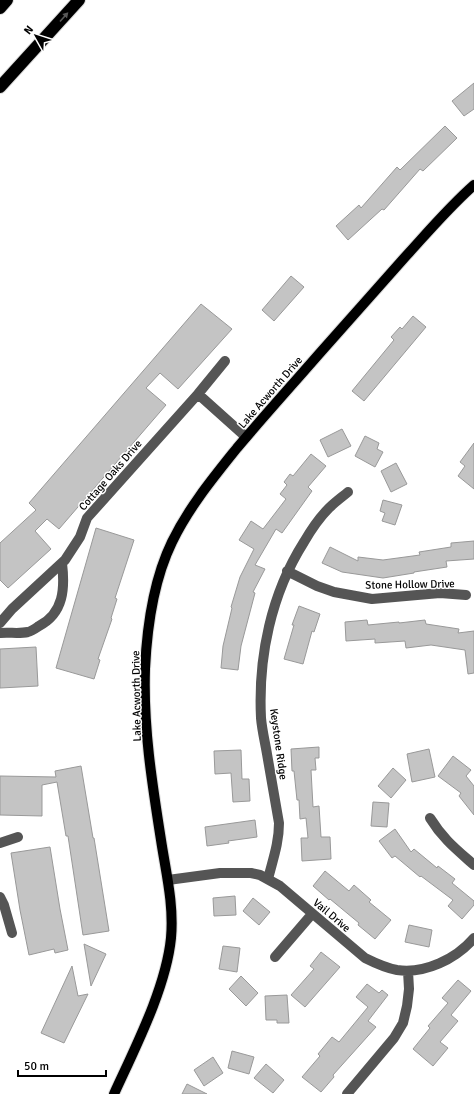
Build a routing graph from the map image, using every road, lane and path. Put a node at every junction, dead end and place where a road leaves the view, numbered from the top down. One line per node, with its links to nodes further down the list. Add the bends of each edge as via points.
1 (7, 0): 3 (highway)
2 (80, 0): 4 (highway, one-way to 2)
3 (0, 8)
4 (0, 87)
5 (474, 185): 8 (main road, Lake Acworth Drive, via 423,237)
6 (225, 361): 7 (street, Cottage Oaks Drive)
7 (198, 394): 8 (street); 10 (street, Cottage Oaks Drive, via 87,518 75,547)
8 (246, 437): 20 (main road, Lake Acworth Drive, via 181,524 162,565 150,616 145,670 150,773)
9 (348, 492): 11 (street, Keystone Ridge, via 313,528)
10 (62, 563): 13 (street, Cottage Oaks Drive); 14 (street, via 63,589 54,615 30,632)
11 (287, 571): 12 (street, Stone Hollow Drive, via 334,592 372,599 440,593); 19 (street, Keystone Ridge, via 274,608 262,667 261,720 279,823 278,845)
12 (466, 595)
13 (0, 623)
14 (0, 633)
15 (430, 818): 18 (street, via 446,841)
16 (18, 836): 17 (street)
17 (0, 843)
18 (474, 864)
19 (268, 879): 20 (street, Vail Drive, via 251,873 220,873); 22 (street, Vail Drive)
20 (168, 880): 27 (main road, Lake Acworth Drive, via 172,920 168,956 154,1002)
21 (0, 897): 23 (street)
22 (312, 914): 25 (street); 26 (street, Vail Drive, via 365,958 390,968)
23 (12, 932)
24 (474, 938): 26 (street, Vail Drive, via 455,956 440,964)
25 (275, 957)
26 (408, 971): 28 (street, via 409,989 403,1023 394,1038)
27 (114, 1094)
28 (347, 1094)

